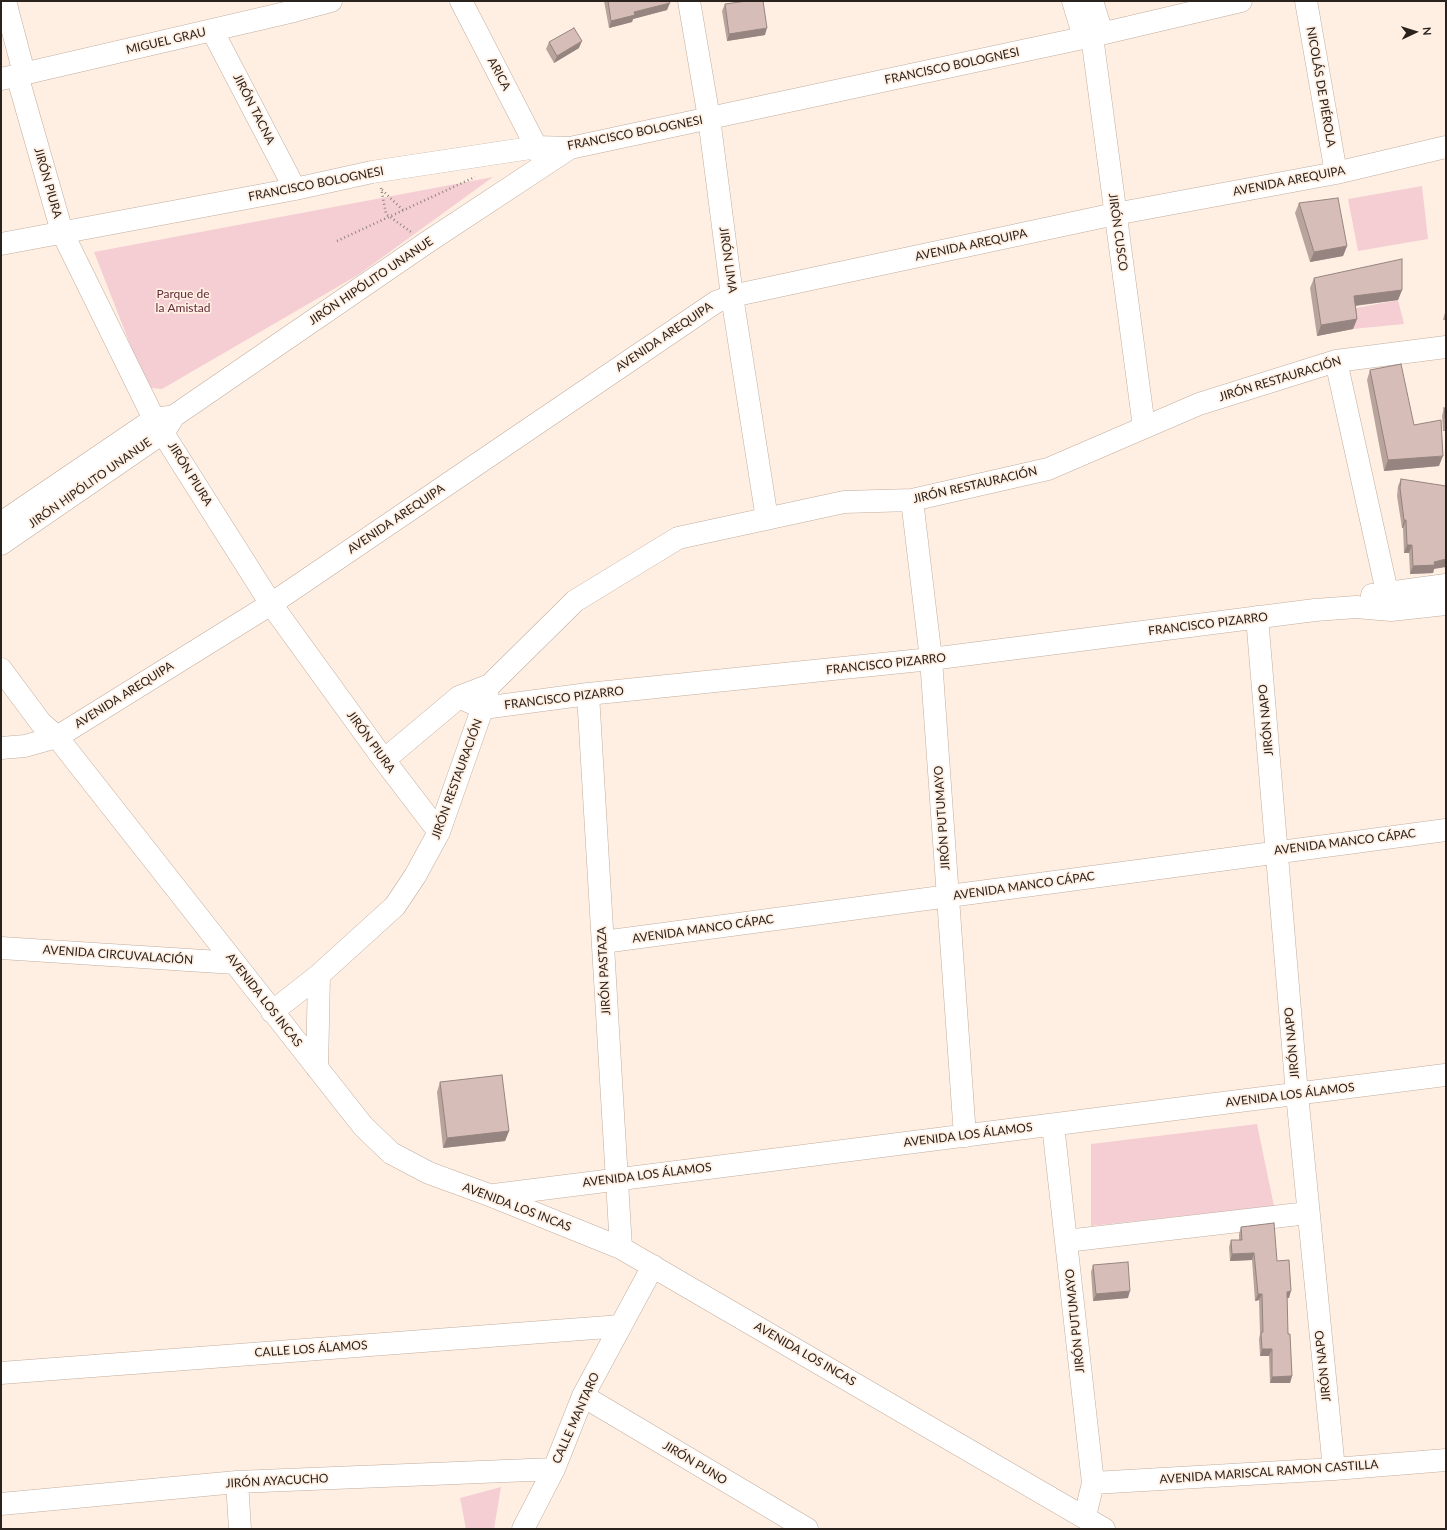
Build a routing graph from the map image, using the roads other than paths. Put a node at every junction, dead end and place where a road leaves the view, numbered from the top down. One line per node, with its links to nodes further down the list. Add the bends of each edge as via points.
1 (5, 1): 12 (street, JIRÓN PIURA)
2 (331, 1): 9 (street, MIGUEL GRAU)
3 (461, 1): 15 (street, ARICA)
4 (689, 1): 13 (street, JIRÓN LIMA)
5 (1073, 1): 11 (street, JIRÓN CUSCO)
6 (1092, 1): 11 (street, JIRÓN CUSCO)
7 (1241, 1): 11 (street, FRANCISCO BOLOGNESI)
8 (1306, 1): 16 (street, NICOLÁS DE PIÉROLA)
9 (292, 6): 10 (street, MIGUEL GRAU)
10 (212, 30): 12 (street, MIGUEL GRAU); 17 (street, JIRÓN TACNA)
11 (1093, 35): 13 (street, FRANCISCO BOLOGNESI); 18 (street, JIRÓN CUSCO)
12 (14, 76): 19 (street, JIRÓN PIURA)
13 (709, 118): 15 (street, FRANCISCO BOLOGNESI); 21 (street, JIRÓN LIMA)
14 (1446, 148): 16 (street, AVENIDA AREQUIPA)
15 (541, 156): 17 (street, FRANCISCO BOLOGNESI); 24 (street, JIRÓN HIPÓLITO UNANUE, via 426,243)
16 (1336, 173): 18 (street, AVENIDA AREQUIPA)
17 (295, 189): 19 (street, FRANCISCO BOLOGNESI)
18 (1115, 214): 21 (street, AVENIDA AREQUIPA); 25 (street, JIRÓN CUSCO)
19 (62, 232): 20 (street, FRANCISCO BOLOGNESI); 24 (street, JIRÓN PIURA)
20 (1, 244)
21 (732, 296): 27 (street, JIRÓN LIMA); 32 (street, AVENIDA AREQUIPA, via 716,302)
22 (1446, 347): 23 (street, JIRÓN RESTAURACIÓN)
23 (1336, 361): 25 (street, JIRÓN RESTAURACIÓN, via 1199,404); 31 (street)
24 (164, 422): 28 (street, JIRÓN HIPÓLITO UNANUE); 29 (street, JIRÓN HIPÓLITO UNANUE); 32 (street, JIRÓN PIURA)
25 (1144, 427): 26 (street, JIRÓN RESTAURACIÓN, via 1048,469)
26 (912, 500): 27 (street, JIRÓN RESTAURACIÓN, via 844,502); 35 (street, JIRÓN PUTUMAYO)
27 (767, 519): 37 (street, JIRÓN RESTAURACIÓN, via 678,538 575,601)
28 (1, 523)
29 (1, 544)
30 (1446, 585): 31 (street, FRANCISCO PIZARRO)
31 (1388, 602): 33 (street, FRANCISCO PIZARRO); 34 (street, FRANCISCO PIZARRO, via 1354,597 1315,610)
32 (271, 604): 41 (street, AVENIDA AREQUIPA); 43 (street, JIRÓN PIURA)
33 (1446, 604)
34 (1258, 617): 35 (street, FRANCISCO PIZARRO); 46 (street, JIRÓN NAPO)
35 (932, 659): 38 (street, FRANCISCO PIZARRO); 47 (street, JIRÓN PUTUMAYO)
36 (1, 669): 41 (street, AVENIDA LOS INCAS, via 40,722)
37 (490, 684): 39 (street, JIRÓN RESTAURACIÓN); 40 (street, JIRÓN RESTAURACIÓN)
38 (588, 694): 40 (street, FRANCISCO PIZARRO); 48 (street, JIRÓN PASTAZA)
39 (459, 697): 40 (street); 43 (street, JIRÓN RESTAURACIÓN)
40 (483, 708): 45 (street, JIRÓN RESTAURACIÓN)
41 (57, 737): 42 (street, AVENIDA AREQUIPA, via 25,746); 50 (street, AVENIDA LOS INCAS)
42 (1, 748)
43 (384, 760): 45 (street, JIRÓN PIURA)
44 (1446, 830): 46 (street, AVENIDA MANCO CÁPAC)
45 (439, 832): 51 (street, JIRÓN RESTAURACIÓN, via 395,906)
46 (1276, 851): 47 (street, AVENIDA MANCO CÁPAC); 55 (street, JIRÓN NAPO)
47 (947, 896): 48 (street, AVENIDA MANCO CÁPAC); 57 (street, JIRÓN PUTUMAYO)
48 (602, 942): 58 (street, JIRÓN PASTAZA)
49 (1, 948): 50 (street, AVENIDA CIRCUVALACIÓN)
50 (235, 963): 52 (street, AVENIDA LOS INCAS)
51 (319, 975): 52 (street, JIRÓN RESTAURACIÓN); 53 (street)
52 (272, 1012): 53 (street, AVENIDA LOS INCAS)
53 (317, 1068): 59 (street, AVENIDA LOS INCAS, via 363,1126 391,1153 429,1173)
54 (1446, 1075): 55 (street, AVENIDA LOS ÁLAMOS)
55 (1296, 1094): 56 (street, AVENIDA LOS ÁLAMOS); 60 (street, JIRÓN NAPO)
56 (1053, 1125): 57 (street, AVENIDA LOS ÁLAMOS); 61 (street, JIRÓN PUTUMAYO)
57 (965, 1136): 58 (street, AVENIDA LOS ÁLAMOS)
58 (617, 1179): 59 (street, AVENIDA LOS ÁLAMOS); 62 (street, JIRÓN PASTAZA)
59 (492, 1196): 62 (street, AVENIDA LOS INCAS)
60 (1308, 1213): 61 (street); 69 (street, JIRÓN NAPO)
61 (1066, 1241): 71 (street, JIRÓN PUTUMAYO)
62 (621, 1248): 63 (street, AVENIDA LOS INCAS)
63 (653, 1266): 64 (street, CALLE MANTARO); 73 (street, AVENIDA LOS INCAS)
64 (621, 1326): 65 (street, CALLE LOS ÁLAMOS); 66 (street, CALLE MANTARO)
65 (1, 1373)
66 (583, 1396): 68 (street, CALLE MANTARO); 76 (street, JIRÓN PUNO)
67 (1446, 1460): 69 (street, AVENIDA MARISCAL RAMON CASTILLA)
68 (554, 1469): 70 (street, JIRÓN AYACUCHO); 75 (street, CALLE MANTARO)
69 (1334, 1469): 71 (street, AVENIDA MARISCAL RAMON CASTILLA)
70 (237, 1482): 72 (street, JIRÓN AYACUCHO); 74 (street)
71 (1092, 1483): 73 (street, JIRÓN PUTUMAYO)
72 (1, 1504)
73 (1084, 1516): 77 (street, AVENIDA LOS INCAS)
74 (240, 1529)
75 (523, 1529)
76 (807, 1529)
77 (1104, 1529)

